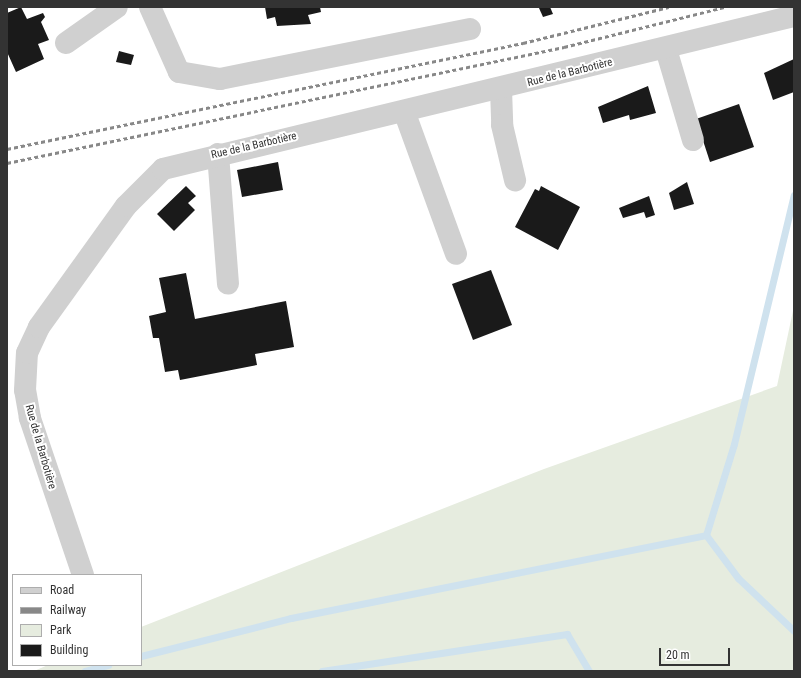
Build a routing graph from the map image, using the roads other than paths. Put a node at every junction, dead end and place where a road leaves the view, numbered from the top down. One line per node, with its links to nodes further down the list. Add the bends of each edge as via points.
1 (117, 7): 5 (street)
2 (150, 7): 4 (street, via 179,72 220,80)
3 (794, 16): 6 (street, Rue de la Barbotière)
4 (470, 28)
5 (66, 44)
6 (666, 49): 7 (street, Rue de la Barbotière); 9 (street)
7 (501, 89): 8 (street, Rue de la Barbotière); 11 (street, via 502,125)
8 (404, 111): 10 (street, Rue de la Barbotière); 12 (street)
9 (692, 140)
10 (218, 154): 13 (street); 14 (street, Rue de la Barbotière, via 163,169 142,187 39,327 27,353 25,390 30,418)
11 (515, 180)
12 (456, 254)
13 (228, 284)
14 (83, 574)

